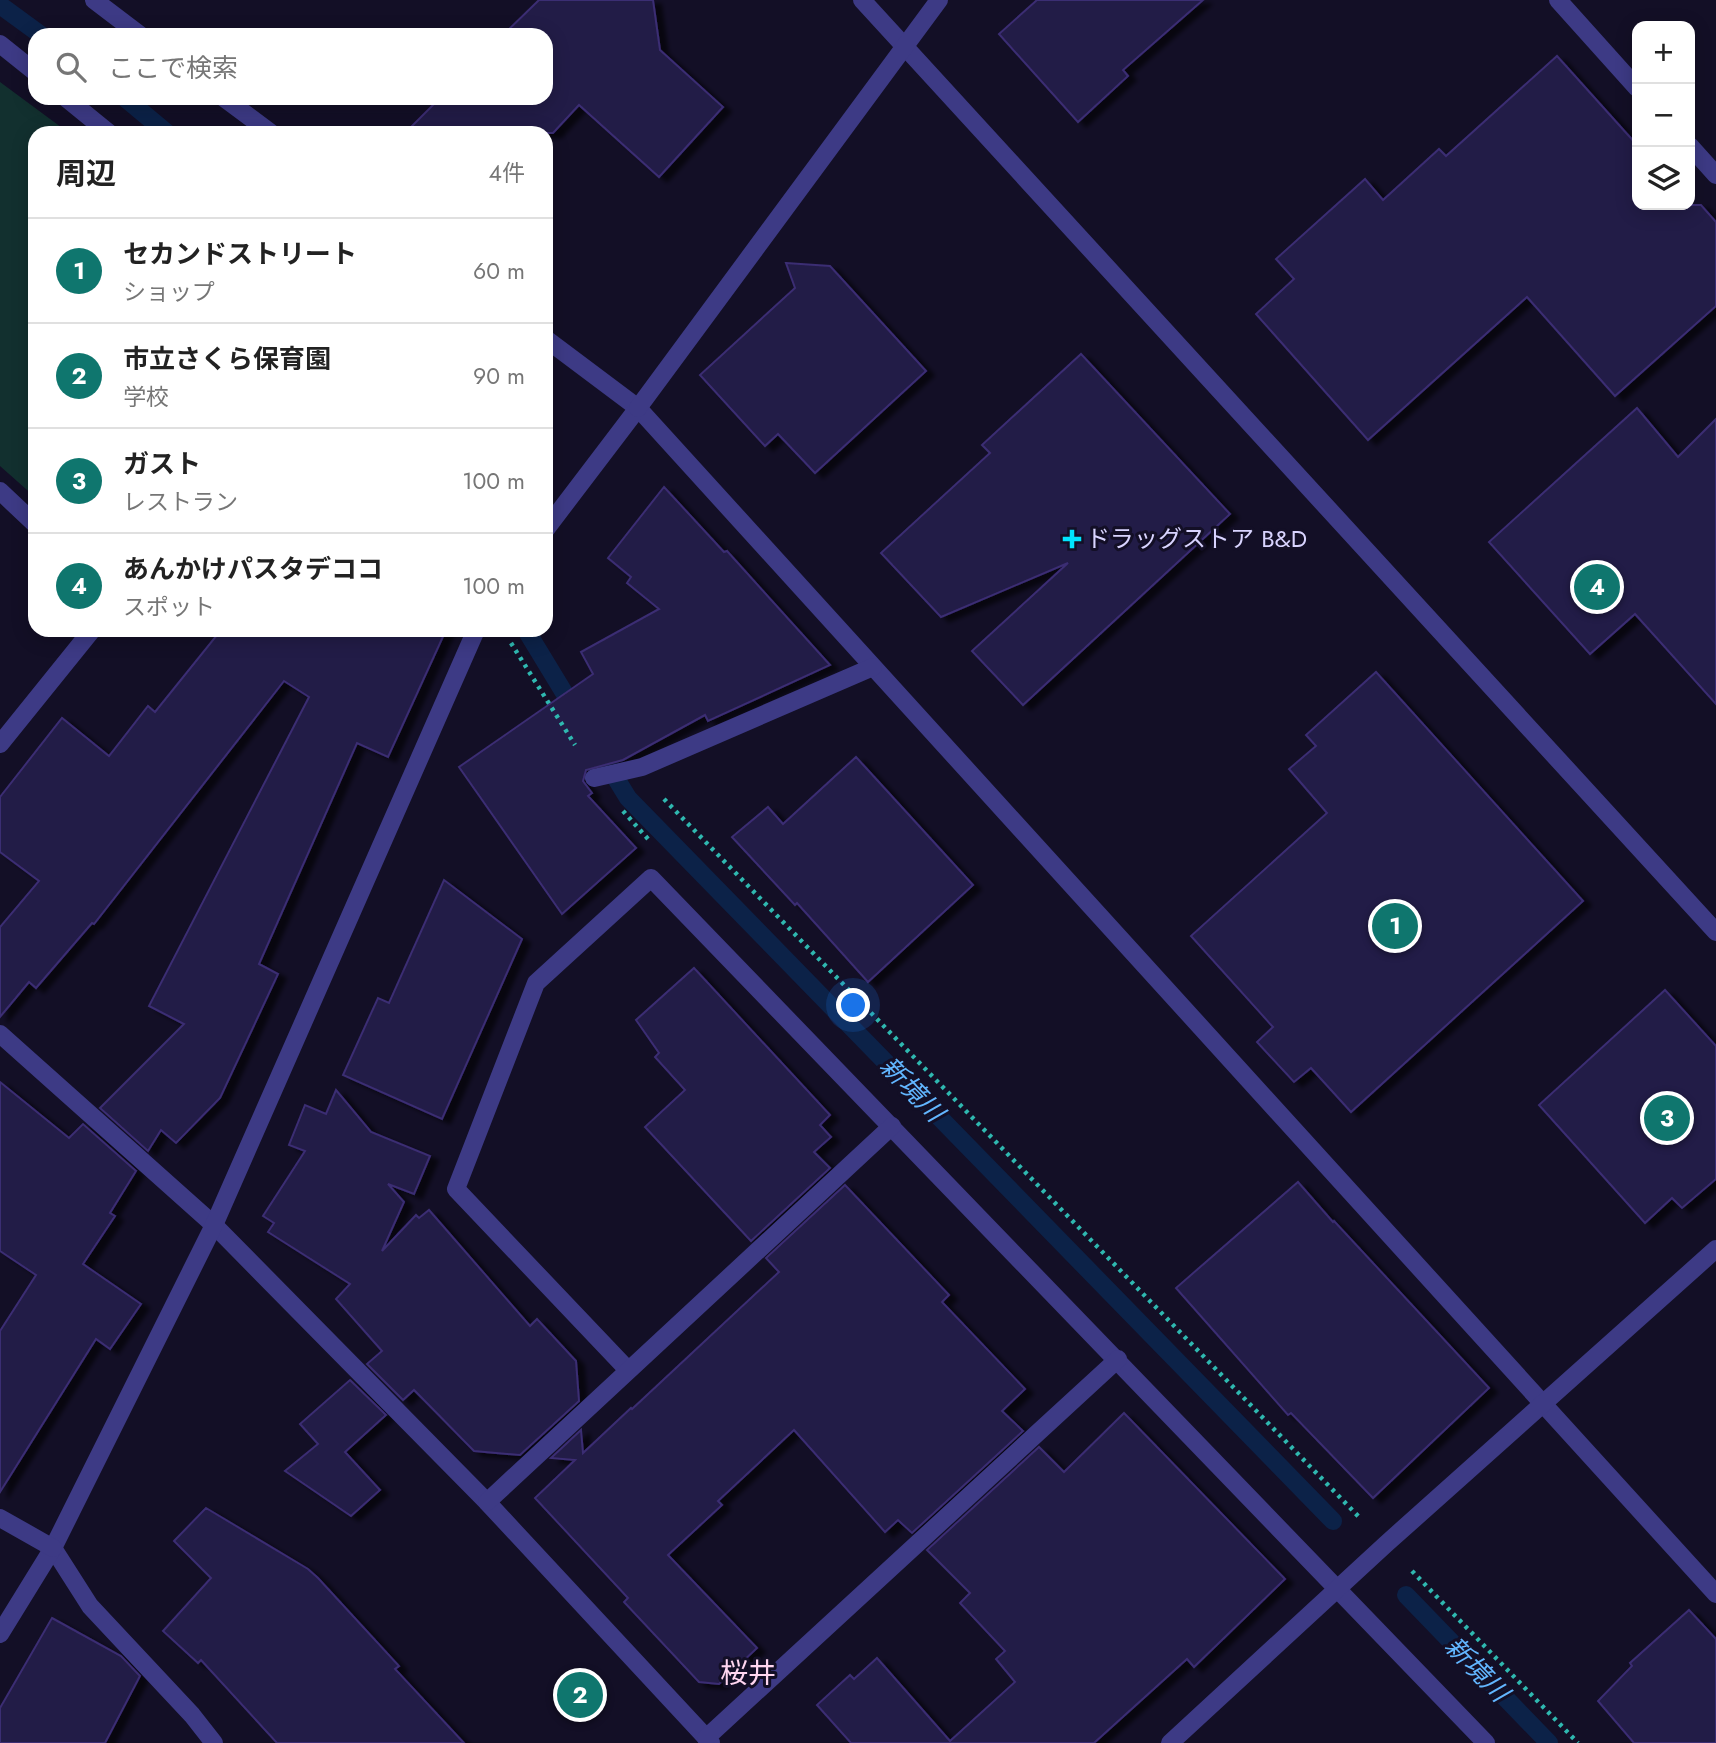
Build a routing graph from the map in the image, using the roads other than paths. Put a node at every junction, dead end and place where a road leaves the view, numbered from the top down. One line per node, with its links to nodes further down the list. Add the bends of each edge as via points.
1 (94, 0): 5 (street)
2 (862, 0): 7 (street)
3 (939, 0): 7 (street)
4 (1558, 0): 9 (street)
5 (131, 28)
6 (0, 44): 8 (street)
7 (905, 48): 17 (street); 26 (street)
8 (28, 66)
9 (1633, 84)
10 (75, 105): 12 (street)
11 (233, 105): 13 (street)
12 (100, 126)
13 (262, 126)
14 (1691, 147): 15 (street)
15 (1716, 175)
16 (553, 344): 17 (street)
17 (638, 408): 20 (street); 23 (street)
18 (0, 492): 19 (street)
19 (28, 518)
20 (553, 520)
21 (86, 637): 24 (street)
22 (470, 637): 29 (street)
23 (873, 667): 25 (street, via 639,767); 33 (street)
24 (0, 744)
25 (596, 777)
26 (1716, 932)
27 (0, 1034): 29 (street)
28 (892, 1126): 31 (street); 32 (street); 32 (street, via 651,878 536,983 456,1189)
29 (214, 1225): 34 (street); 36 (street)
30 (1716, 1249): 33 (street)
31 (1118, 1359): 37 (street); 40 (street)
32 (628, 1370): 34 (street)
33 (1542, 1405): 37 (street); 38 (street)
34 (487, 1502): 40 (street)
35 (0, 1517): 36 (street)
36 (53, 1548): 39 (street); 41 (street, via 90,1606)
37 (1336, 1589): 42 (street); 43 (street)
38 (1716, 1594)
39 (0, 1634)
40 (709, 1740)
41 (214, 1743)
42 (1170, 1743)
43 (1486, 1743)

